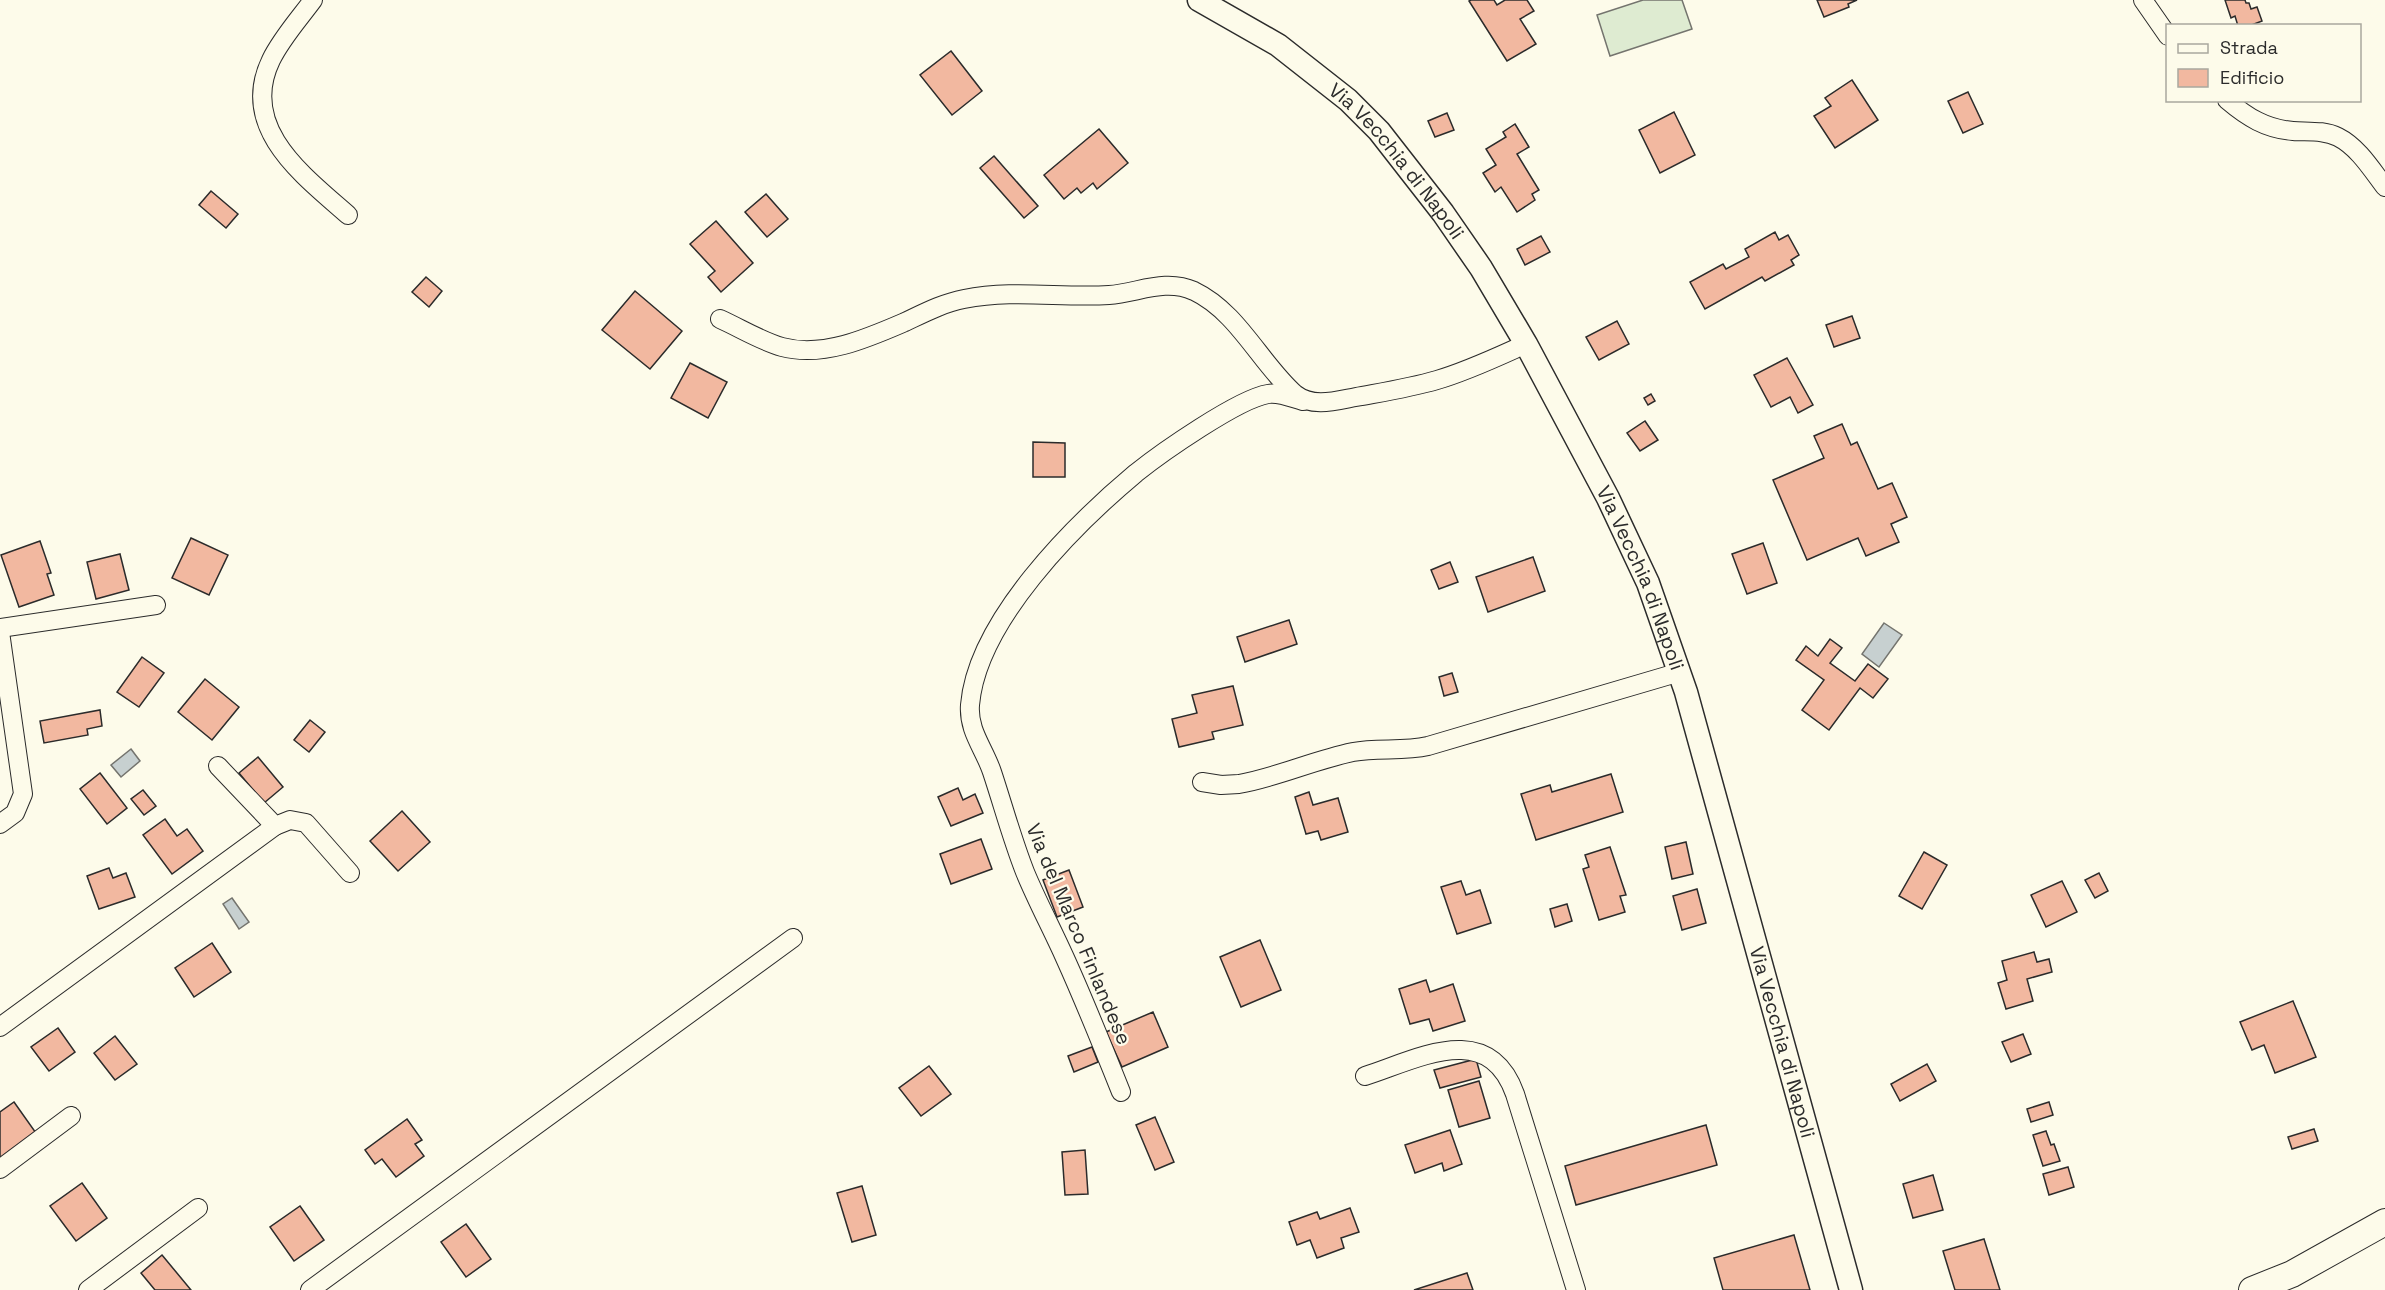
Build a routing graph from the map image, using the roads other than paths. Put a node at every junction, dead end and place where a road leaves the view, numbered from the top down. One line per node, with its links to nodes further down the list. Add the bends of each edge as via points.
1 (313, 0): 7 (street, via 271,60 263,88 264,105 273,139 286,158)
2 (1199, 0): 9 (street, Via Vecchia di Napoli, via 1278,45 1372,123 1459,234)
3 (2143, 0): 4 (street)
4 (2166, 33)
5 (2230, 102): 6 (street, via 2265,126 2321,132 2339,138 2359,155)
6 (2385, 188)
7 (348, 215)
8 (720, 319): 10 (street, via 782,347 813,349 854,342 944,304 973,297 1015,293 1101,295 1160,285 1181,286 1222,311)
9 (1526, 344): 10 (street, Via del Marco Finlandese, via 1420,384 1324,402); 13 (street, Via Vecchia di Napoli, via 1634,551)
10 (1303, 401): 22 (street, Via del Marco Finlandese, via 1271,393 1251,399 1170,449 1120,487 1052,555 1005,615 984,651 972,691 972,729 992,770 1020,860)
11 (156, 605): 12 (street)
12 (0, 630): 16 (street, via 23,794 15,813)
13 (1680, 672): 15 (street, via 1428,746 1353,752 1239,784); 30 (street, Via Vecchia di Napoli)
14 (218, 766): 17 (street)
15 (1202, 782)
16 (0, 824)
17 (275, 826): 18 (street, via 290,820 306,823); 20 (street)
18 (350, 873)
19 (793, 938): 28 (street)
20 (0, 1027)
21 (1365, 1076): 29 (street, via 1452,1049 1479,1052 1498,1064 1515,1094)
22 (1121, 1092)
23 (72, 1116): 24 (street)
24 (0, 1169)
25 (198, 1208): 27 (street)
26 (2385, 1222): 31 (main road, via 2292,1274)
27 (88, 1290)
28 (310, 1290)
29 (1576, 1290)
30 (1851, 1290)
31 (2252, 1290)

